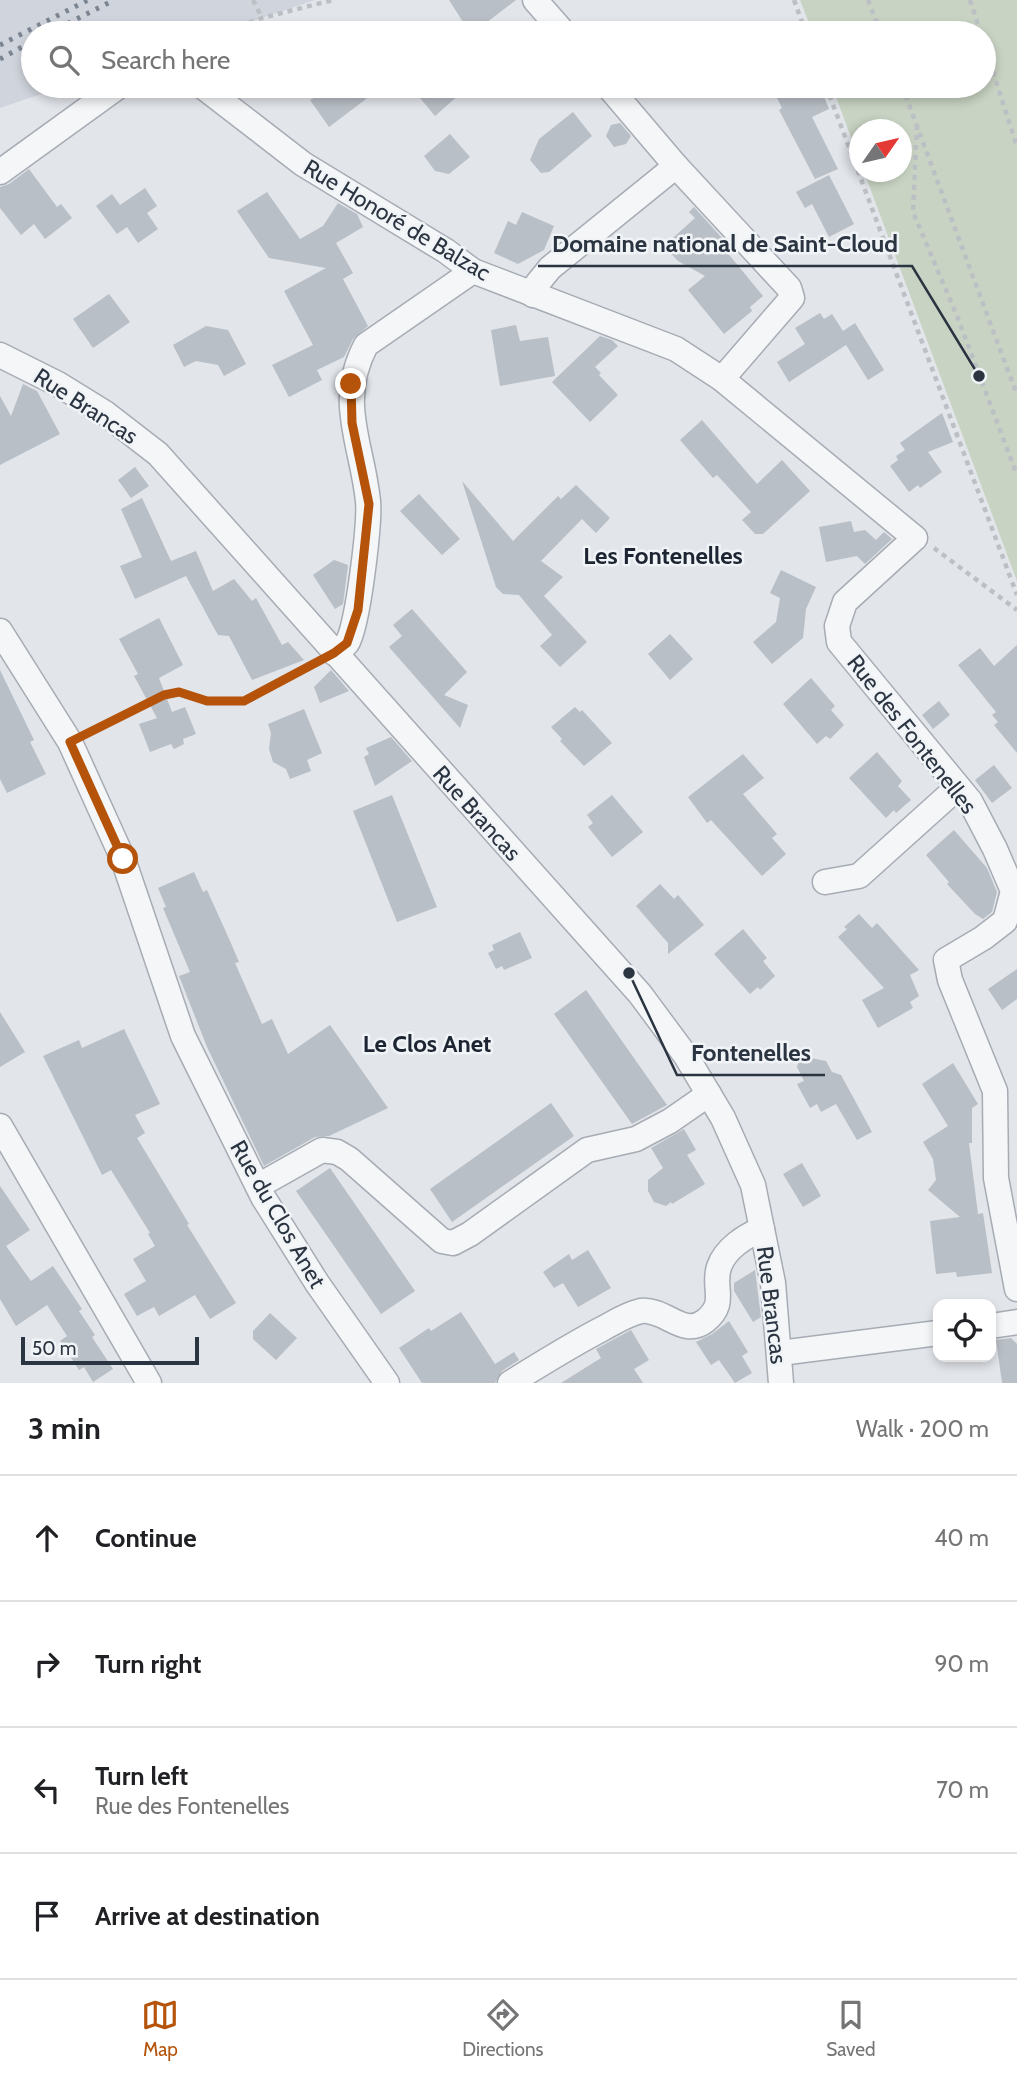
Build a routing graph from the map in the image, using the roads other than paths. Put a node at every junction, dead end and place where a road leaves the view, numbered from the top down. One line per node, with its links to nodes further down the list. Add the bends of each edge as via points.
1 (535, 0): 2 (street)
2 (553, 21)
3 (102, 98): 7 (street)
4 (218, 98): 8 (street, Rue Honoré de Balzac, via 303,164)
5 (618, 98): 6 (street)
6 (676, 166): 9 (street, via 550,268); 11 (street, via 789,288 792,298)
7 (0, 172)
8 (473, 271): 9 (street, Rue Honoré de Balzac); 13 (street, via 366,345 357,362 351,384 352,423 369,504 358,610 347,643)
9 (533, 295): 11 (street, Rue Honoré de Balzac, via 676,349)
10 (0, 355): 13 (street, Rue Brancas, via 105,413 158,454)
11 (722, 379): 14 (street, Rue des Fontenelles, via 915,538 845,602 837,626 839,642)
12 (0, 631): 18 (street, Rue du Clos Anet, via 70,742 123,859 183,1036)
13 (334, 653): 16 (street, Rue Brancas, via 640,994)
14 (958, 787): 15 (street, via 859,876); 20 (street, Rue des Fontenelles, via 970,801 1013,891 1004,921 946,960 995,1091 996,1178)
15 (825, 882)
16 (709, 1094): 18 (street, via 636,1139 587,1150 471,1234 453,1242 442,1241 337,1152 323,1150); 19 (street, Rue Brancas, via 753,1185)
17 (0, 1126): 25 (street)
18 (258, 1186): 26 (street, Rue du Clos Anet, via 317,1283)
19 (762, 1228): 24 (street, Rue Brancas); 27 (street, via 742,1238 719,1266 719,1300 703,1323 684,1326 655,1311 631,1313)
20 (1017, 1289)
21 (1017, 1322): 22 (street)
22 (996, 1325)
23 (933, 1334): 24 (street)
24 (780, 1353): 28 (street, Rue Brancas)
25 (149, 1383)
26 (387, 1383)
27 (510, 1383)
28 (781, 1383)

